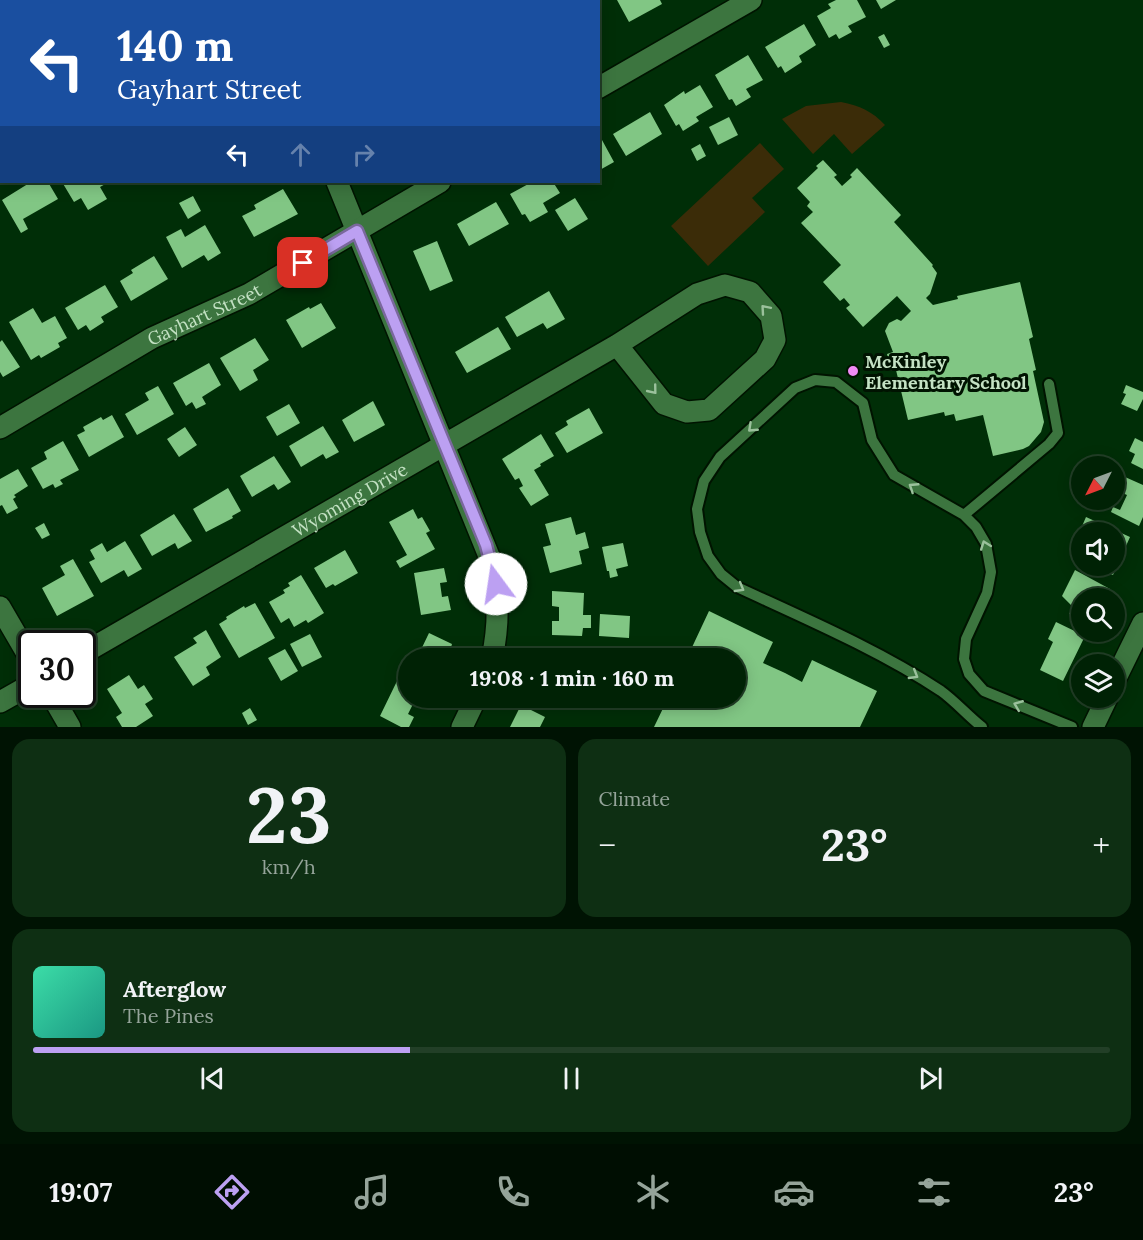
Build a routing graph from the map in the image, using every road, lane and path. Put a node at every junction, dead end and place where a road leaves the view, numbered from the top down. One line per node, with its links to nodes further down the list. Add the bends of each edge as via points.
1 (751, 0): 2 (street)
2 (600, 87)
3 (337, 183): 5 (street)
4 (438, 183): 5 (street, Gayhart Street)
5 (357, 231): 8 (street, Gayhart Street, via 249,294 152,338); 9 (street)
6 (617, 345): 6 (street, Wyoming Drive, one-way to 6, via 664,404 687,412 709,410 765,359 775,340 771,316 750,292 725,285 697,294); 9 (street, Wyoming Drive)
7 (1049, 384): 10 (lane, via 1058,433 1050,444)
8 (0, 428)
9 (443, 443): 14 (street, Wyoming Drive); 15 (street, via 493,566 499,605)
10 (964, 515): 24 (lane, one-way to 24, via 894,475 872,440 863,403 836,382 815,380 795,388 720,457 704,481 698,509 708,556 737,587 844,638 943,692); 25 (lane, one-way to 10, via 984,691 969,674 964,659 966,639 987,593 991,572 986,544)
11 (0, 607): 13 (street)
12 (1143, 623): 16 (street)
13 (18, 638)
14 (96, 646)
15 (494, 648)
16 (1125, 660)
17 (18, 692): 18 (street)
18 (0, 702)
19 (59, 708): 22 (street)
20 (471, 708): 23 (street)
21 (1102, 708): 26 (street)
22 (70, 727)
23 (462, 727)
24 (982, 727)
25 (1072, 727)
26 (1093, 727)

